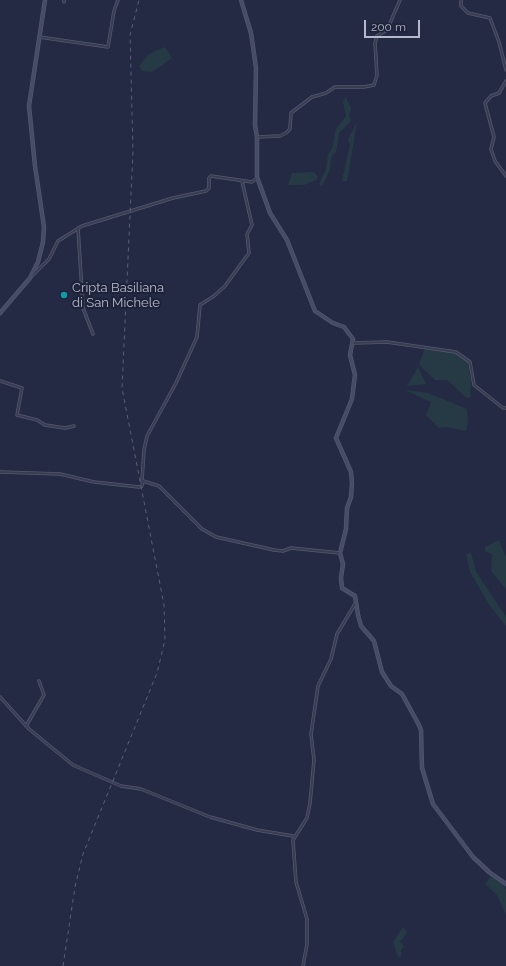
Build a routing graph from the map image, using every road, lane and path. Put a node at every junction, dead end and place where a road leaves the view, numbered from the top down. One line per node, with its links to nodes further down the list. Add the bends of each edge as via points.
1 (45, 0): 6 (street)
2 (118, 0): 6 (street, via 108,47)
3 (241, 0): 9 (street, via 251,33 256,68)
4 (400, 0): 9 (street, via 387,30 377,36 377,75 374,85 335,86 326,93 312,96 291,114 290,129 286,133 280,136)
5 (461, 0): 7 (street, via 461,6 468,13 490,18 500,42)
6 (39, 36): 14 (street, via 29,106 44,234 40,256)
7 (506, 70)
8 (506, 81): 10 (street, via 499,93 491,96 485,103 494,137 491,149 495,161)
9 (257, 137): 11 (street)
10 (506, 176)
11 (257, 178): 12 (street, via 253,182); 17 (street, via 270,213 287,240 315,311 344,327)
12 (242, 181): 13 (street, via 211,176 206,191 173,198); 22 (street, via 252,226 247,234 249,253 225,286 200,305 197,337 147,436)
13 (78, 228): 14 (street, via 58,242 49,259); 16 (street, via 83,308)
14 (31, 276): 15 (street)
15 (0, 313)
16 (93, 334)
17 (353, 343): 19 (street, via 387,342 456,352 470,362 474,385); 23 (street, via 350,355 355,375 352,399 336,438 351,472 352,487)
18 (0, 381): 20 (street, via 22,388 17,415 46,425 65,428)
19 (506, 408)
20 (74, 426)
21 (0, 472): 22 (street, via 60,474 94,482 139,487 142,486)
22 (142, 481): 23 (street, via 160,486 202,529 216,537 283,551 291,548)
23 (340, 553): 24 (street, via 343,564 342,588 355,596)
24 (356, 603): 28 (street, via 337,634 331,659 318,686 311,734 314,760 308,818); 29 (street, via 362,626 374,641 382,672 391,686 402,694 421,730 422,768 433,804 473,857)
25 (39, 681): 27 (street, via 44,695)
26 (0, 697): 27 (street)
27 (25, 726): 28 (street, via 71,764 118,785 141,789 210,817 257,830)
28 (294, 836): 30 (street, via 292,843 296,882 307,919 307,944)
29 (506, 884)
30 (303, 966)

